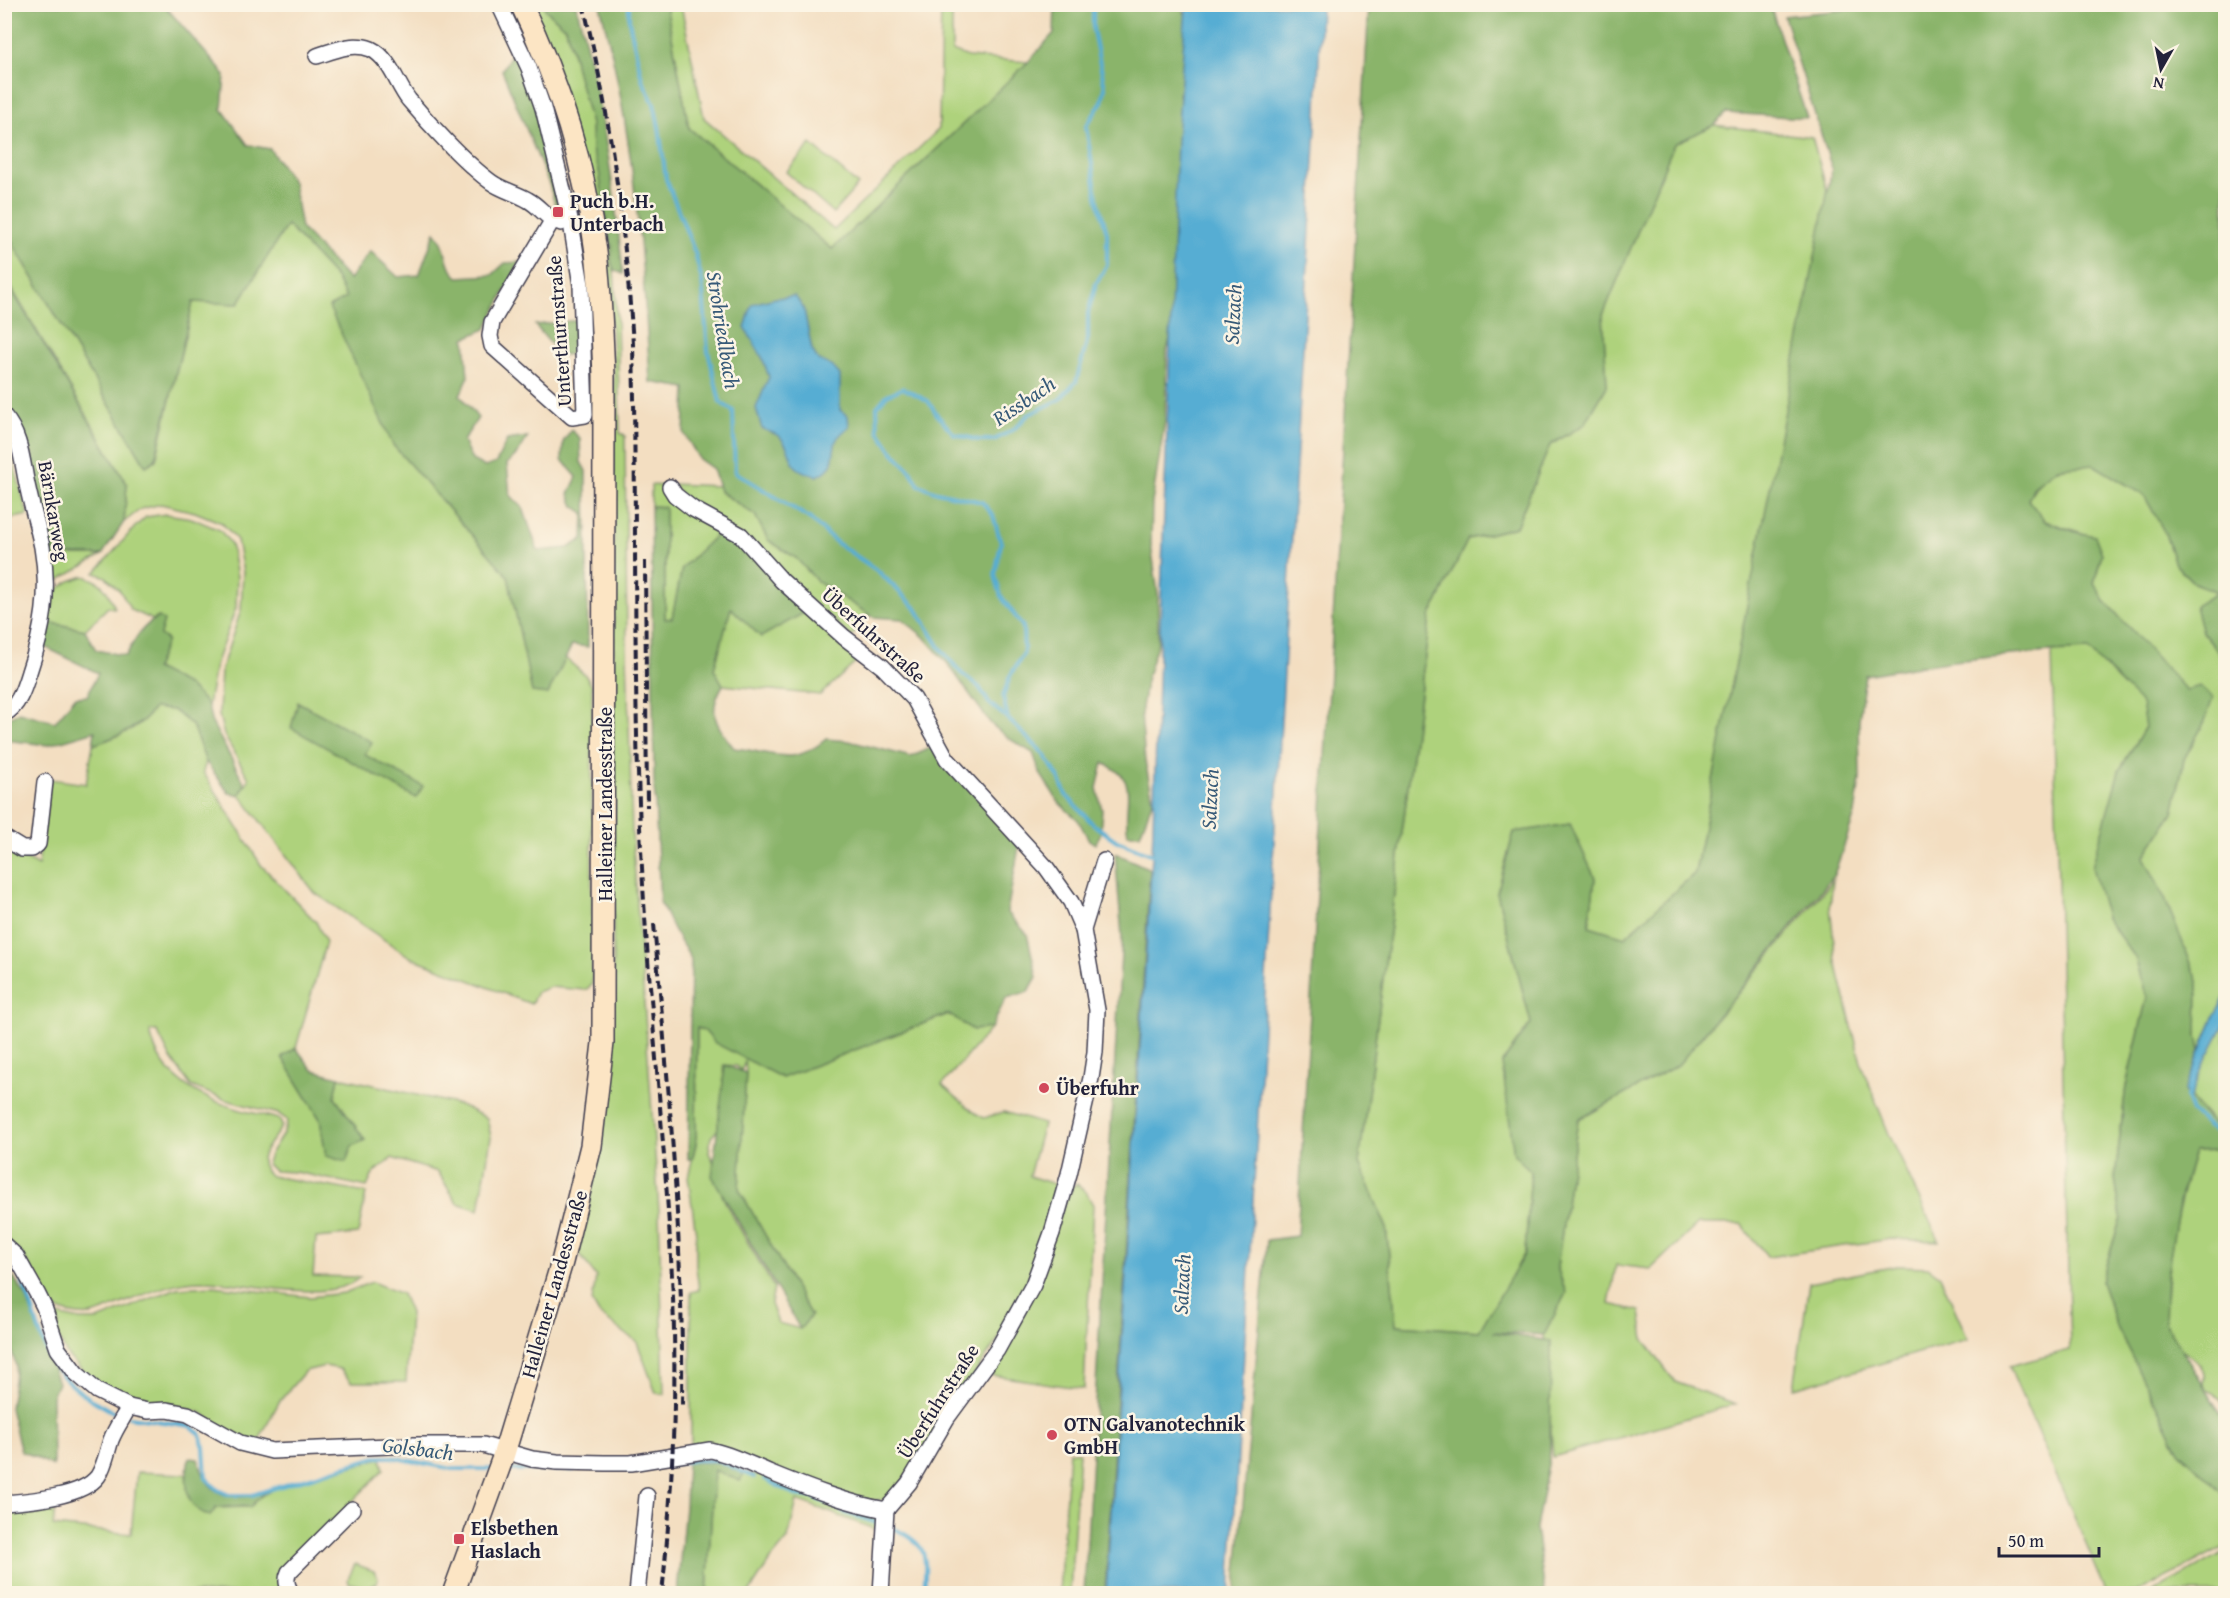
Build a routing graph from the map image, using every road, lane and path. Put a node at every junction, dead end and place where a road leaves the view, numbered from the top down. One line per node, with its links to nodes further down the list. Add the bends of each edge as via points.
1 (499, 4): 5 (street, Unterthurnstraße, via 543,108)
2 (521, 4): 15 (main road, Halleiner Landesstraße, via 556,87 575,146 589,207 599,285 604,375 605,996 591,1146 562,1262)
3 (318, 56): 4 (street, via 344,47 372,50 384,61 409,100 478,172 529,200)
4 (552, 221): 5 (street); 5 (street, Unterthurnstraße, via 492,322 490,336 492,346 572,417 585,415 581,285)
5 (571, 223)
6 (4, 416): 8 (street, Bärnkarweg, via 19,443 24,464 42,548 45,602 41,635 28,678 17,704)
7 (670, 487): 12 (street, Überfuhrstraße, via 693,509 741,535 782,580 883,667 914,699 947,759 1046,867 1071,902)
8 (4, 714)
9 (45, 782): 10 (street, via 38,843 32,849 22,849)
10 (4, 838)
11 (1104, 861): 12 (street, Überfuhrstraße)
12 (1083, 930): 19 (street, Überfuhrstraße, via 1097,1010 1095,1052 1052,1233 1032,1285 996,1350 947,1418 909,1483)
13 (4, 1245): 14 (street, via 16,1256 44,1307 58,1349 76,1373 97,1391)
14 (129, 1407): 15 (street, via 188,1414 240,1443 272,1451 412,1444 483,1445); 17 (street, via 111,1438 97,1477 73,1492)
15 (501, 1463): 19 (street, via 532,1459 631,1463 710,1450 846,1500); 21 (main road, Halleiner Landesstraße)
16 (647, 1496): 22 (street)
17 (4, 1503)
18 (352, 1509): 20 (street, via 289,1572 286,1578)
19 (886, 1510): 23 (street)
20 (292, 1593)
21 (453, 1593)
22 (637, 1593)
23 (881, 1593)

